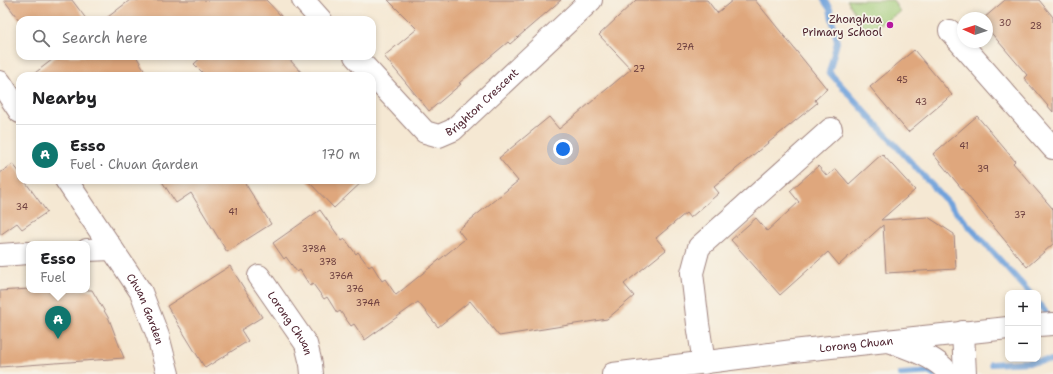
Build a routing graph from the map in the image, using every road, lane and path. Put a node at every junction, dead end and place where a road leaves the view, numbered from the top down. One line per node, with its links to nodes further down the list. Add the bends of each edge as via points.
1 (303, 0): 3 (street)
2 (591, 0): 7 (street, Brighton Crescent, via 453,130 439,136 425,132)
3 (317, 16)
4 (950, 31): 11 (street)
5 (359, 60): 6 (street, Brighton Crescent)
6 (370, 72)
7 (376, 79)
8 (0, 82): 9 (street)
9 (16, 106)
10 (831, 129): 21 (street, via 699,247 692,273)
11 (1053, 148)
12 (69, 184): 13 (street, Chuan Garden)
13 (112, 249): 14 (street); 22 (street, Chuan Garden, via 141,292 158,336)
14 (90, 250)
15 (26, 253): 16 (street)
16 (0, 255)
17 (259, 276): 23 (street, Lorong Chuan, via 306,344)
18 (1005, 328): 19 (street, Lorong Chuan)
19 (963, 332): 20 (street, Lorong Chuan); 26 (street)
20 (886, 341): 21 (street, Lorong Chuan); 25 (street, via 922,353)
21 (704, 363): 24 (street, Lorong Chuan)
22 (168, 374)
23 (312, 374)
24 (613, 374)
25 (948, 374)
26 (965, 374)

